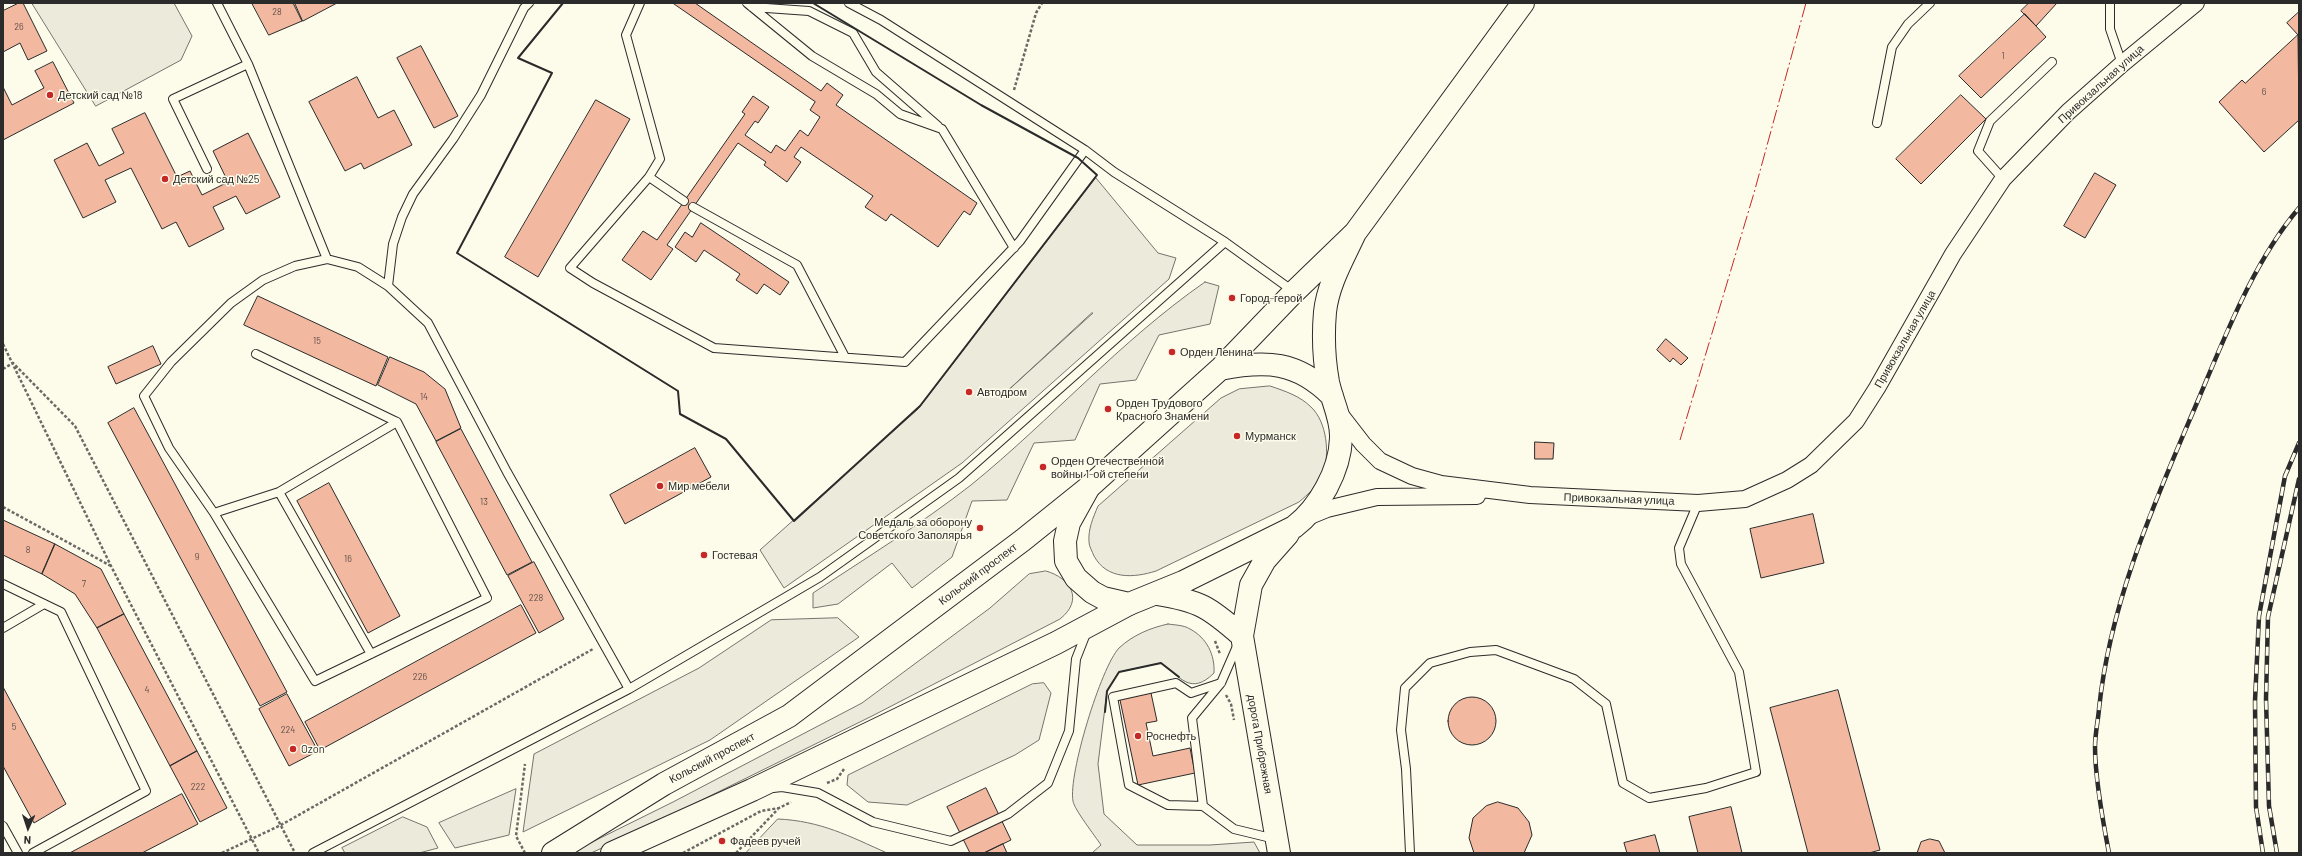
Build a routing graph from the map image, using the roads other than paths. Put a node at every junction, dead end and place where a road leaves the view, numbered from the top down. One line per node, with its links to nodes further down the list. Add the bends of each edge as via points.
1 (217, 3): 11 (lane)
2 (528, 3): 25 (lane, via 481,95 413,194 393,244)
3 (640, 3): 17 (lane, via 626,35 660,159)
4 (849, 3): 15 (lane, via 881,20)
5 (1523, 3): 21 (main road)
6 (1930, 3): 13 (lane, via 1908,24 1892,47)
7 (2110, 3): 12 (lane, via 2110,29)
8 (2196, 3): 12 (street, Привокзальная улица)
9 (749, 5): 14 (lane, via 812,56 876,94 900,114); 14 (lane, via 809,11 853,33 876,72)
10 (2052, 62): 18 (lane, via 1990,122 1978,151)
11 (248, 64): 16 (lane, via 173,99); 24 (lane)
12 (2122, 64): 18 (street, Привокзальная улица, via 2068,112)
13 (1878, 122)
14 (942, 129): 23 (lane)
15 (1085, 150): 22 (lane, via 1114,172); 23 (lane)
16 (207, 169)
17 (649, 177): 19 (lane); 28 (lane, via 570,268 714,348)
18 (2003, 179): 35 (street, Привокзальная улица, via 1953,254 1856,421 1811,465 1787,480 1745,499)
19 (684, 201)
20 (693, 207): 28 (lane, via 797,265)
21 (1355, 233): 26 (main road, Кольский проспект); 30 (main road, дорога Прибрежная, via 1328,292 1325,312 1326,363)
22 (1225, 242): 26 (lane); 47 (lane, via 959,478 820,577)
23 (1014, 248): 28 (lane, via 905,362)
24 (327, 259): 25 (lane, via 358,267); 36 (lane, via 295,266 263,280 231,303 171,362 144,396 169,448)
25 (388, 286): 47 (lane, via 428,324 507,472)
26 (1294, 292): 29 (main road, Кольский проспект)
27 (256, 354): 31 (lane)
28 (845, 357)
29 (1220, 369): 30 (main road, via 1250,363 1275,364 1295,370 1318,383); 32 (main road, Кольский проспект)
30 (1335, 404): 34 (street, via 1363,444 1380,461 1412,476 1441,484); 37 (main road, дорога Прибрежная, via 1341,438 1336,465 1318,502)
31 (398, 422): 33 (lane); 45 (lane, via 487,598)
32 (1089, 487): 41 (main road, via 1069,522 1065,541 1066,561 1076,578 1092,592 1103,598); 55 (main road, Кольский проспект, via 1023,540 789,716 664,784)
33 (279, 492): 36 (lane); 45 (lane)
34 (1526, 495): 35 (street, Привокзальная улица); 37 (street, via 1377,497 1327,509)
35 (1698, 503): 57 (lane, via 1679,548 1682,564 1739,672 1756,772 1706,788 1649,798 1623,783 1606,704 1574,679 1496,650 1470,652 1430,663 1405,688 1401,730 1406,768)
36 (214, 513): 45 (lane, via 315,681)
37 (1299, 523): 39 (main road); 44 (main road, дорога Прибрежная, via 1265,560 1251,585)
38 (3, 584): 40 (lane)
39 (1157, 594): 41 (main road); 44 (main road, via 1188,599 1214,611)
40 (44, 604): 43 (lane); 53 (lane, via 61,612 146,791)
41 (1129, 604): 42 (main road)
42 (1089, 626): 48 (main road); 48 (lane, via 1076,659 1070,731 1048,783 1008,814 951,841 874,822 818,793 782,787)
43 (3, 628)
44 (1242, 636): 46 (lane); 51 (main road, дорога Прибрежная)
45 (372, 654)
46 (1221, 683): 49 (lane, via 1192,718); 49 (lane, via 1191,692 1176,683 1113,696 1129,786 1168,805)
47 (629, 689): 54 (lane)
48 (752, 790): 56 (main road)
49 (1203, 806): 51 (lane, via 1234,829)
50 (3, 826): 52 (lane)
51 (1278, 846)
52 (18, 853)
53 (33, 853)
54 (313, 853)
55 (553, 853)
56 (612, 853)
57 (1410, 853)

